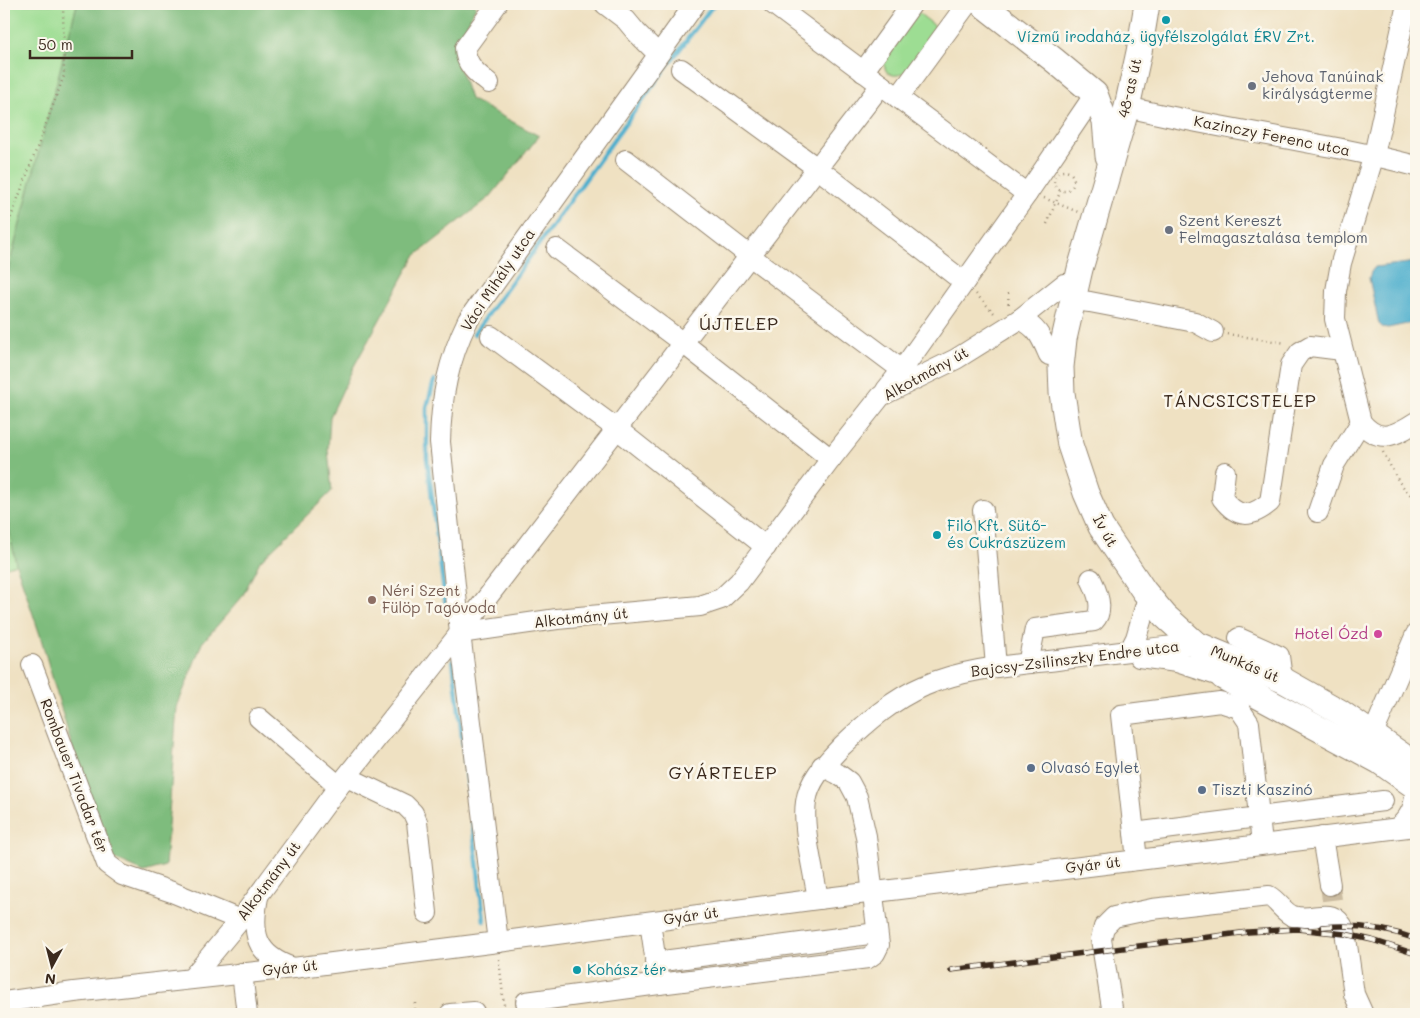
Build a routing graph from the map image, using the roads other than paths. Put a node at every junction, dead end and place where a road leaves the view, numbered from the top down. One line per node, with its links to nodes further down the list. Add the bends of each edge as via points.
1 (497, 4): 13 (street, via 465,48 465,56 475,73)
2 (605, 4): 10 (street, via 626,20)
3 (695, 4): 10 (street, Váci Mihály utca)
4 (773, 4): 12 (street)
5 (912, 4): 12 (street)
6 (967, 4): 16 (street)
7 (982, 4): 15 (main road)
8 (1147, 4): 17 (main road, 48-as út)
9 (1407, 4): 18 (street)
10 (658, 54): 47 (street, Váci Mihály utca, via 468,320 454,349 446,376 440,442)
11 (680, 69): 21 (street)
12 (864, 72): 14 (street)
13 (489, 83)
14 (881, 85): 16 (street); 21 (street)
15 (1095, 94): 17 (main road); 22 (main road, via 1105,121); 23 (street)
16 (898, 98): 23 (street)
17 (1127, 107): 18 (street, Kazinczy Ferenc utca); 22 (main road, 48-as út)
18 (1374, 155): 20 (street, Kazinczy Ferenc utca); 32 (street, via 1336,291 1335,319)
19 (626, 160): 25 (street)
20 (1416, 166)
21 (817, 168): 25 (street); 26 (street)
22 (1109, 171): 27 (main road, Ív út, via 1089,209 1079,252)
23 (1027, 193): 26 (street)
24 (558, 248): 31 (street)
25 (750, 256): 31 (street); 34 (street)
26 (964, 282): 34 (street)
27 (1061, 299): 28 (street, Alkotmány út); 29 (street, via 1195,322); 33 (main road, Ív út, via 1049,325); 35 (main road, Ív út)
28 (1008, 321): 33 (street, via 1031,325 1037,330); 36 (street, Alkotmány út, via 956,359)
29 (1213, 332)
30 (491, 336): 38 (street)
31 (683, 343): 38 (street); 40 (street)
32 (1342, 350): 39 (street); 41 (street, via 1310,346 1300,352 1291,365 1270,502 1259,512 1243,514 1231,510 1222,498)
33 (1049, 355): 35 (main road, Ív út)
34 (902, 370): 36 (street)
35 (1062, 393): 46 (main road, Ív út, via 1070,445 1093,510 1121,560)
36 (881, 396): 40 (street, Alkotmány út)
37 (1416, 422): 39 (street, via 1387,437)
38 (617, 429): 44 (street); 47 (street)
39 (1368, 429): 43 (street, via 1334,465)
40 (831, 459): 44 (street, Alkotmány út)
41 (1225, 472)
42 (983, 510): 54 (street)
43 (1318, 512)
44 (766, 547): 47 (street, Alkotmány út, via 731,591 700,606 558,619)
45 (1091, 579): 52 (street, via 1100,609 1098,616 1094,621 1035,629)
46 (1148, 597): 50 (main road, Ív út); 51 (street, via 1136,638)
47 (460, 633): 62 (street, Alkotmány út); 80 (street, Váci Mihály utca)
48 (1416, 634): 58 (street)
49 (1239, 638): 56 (street, via 1279,656)
50 (1196, 644): 51 (street, Bajcsy-Zsilinszky Endre utca); 55 (main road, Munkás út); 56 (main road, Munkás út)
51 (1122, 652): 52 (street, Bajcsy-Zsilinszky Endre utca); 55 (street, via 1177,662)
52 (1030, 663): 54 (street, Bajcsy-Zsilinszky Endre utca)
53 (32, 665): 77 (street, Rombauer Tivadar tér, via 107,864 122,875)
54 (996, 667): 61 (street, Bajcsy-Zsilinszky Endre utca, via 924,685 896,701)
55 (1223, 677): 59 (main road, Munkás út)
56 (1285, 681): 58 (main road, Munkás út)
57 (258, 718): 62 (street)
58 (1375, 735): 59 (street); 60 (main road, Munkás út)
59 (1379, 761): 63 (main road, Munkás út)
60 (1414, 763): 63 (street)
61 (822, 766): 72 (street, via 849,782 858,797); 74 (street, Bajcsy-Zsilinszky Endre utca, via 805,803)
62 (343, 782): 73 (street, Alkotmány út); 76 (street, via 405,805 413,812 418,822)
63 (1416, 787): 66 (street, via 1410,816)
64 (1383, 801): 65 (street)
65 (1258, 816): 67 (street); 67 (street, via 1249,723 1239,708 1220,702 1121,716); 70 (street)
66 (1397, 828): 68 (street, Gyár út); 69 (street, Gyár út)
67 (1134, 833): 71 (street)
68 (1416, 835)
69 (1322, 837): 70 (street, Gyár út); 75 (street)
70 (1262, 844): 71 (street, Gyár út)
71 (1137, 860): 72 (street, Gyár út)
72 (872, 892): 74 (street, Gyár út); 79 (street)
73 (258, 895): 77 (street, Alkotmány út); 82 (street, via 254,924 258,940 266,953)
74 (818, 899): 78 (street, Gyár út)
75 (1333, 901): 91 (street, via 1324,914 1308,917 1286,912 1269,896 1152,909 1114,917 1104,927 1101,939); 92 (street, via 1345,931 1354,994)
76 (427, 913)
77 (240, 920): 84 (street, Alkotmány út)
78 (650, 922): 80 (street, Gyár út); 81 (street)
79 (878, 933): 81 (street); 85 (street, via 879,944 868,958)
80 (498, 942): 82 (street, Gyár út)
81 (655, 962): 85 (street)
82 (293, 968): 83 (street, Gyár út)
83 (242, 973): 84 (street, Gyár út); 89 (street)
84 (192, 978): 86 (street, Gyár út)
85 (659, 984): 87 (street)
86 (4, 1002)
87 (526, 1002)
88 (474, 1012): 90 (street)
89 (247, 1014)
90 (450, 1014)
91 (1113, 1014)
92 (1363, 1014)

